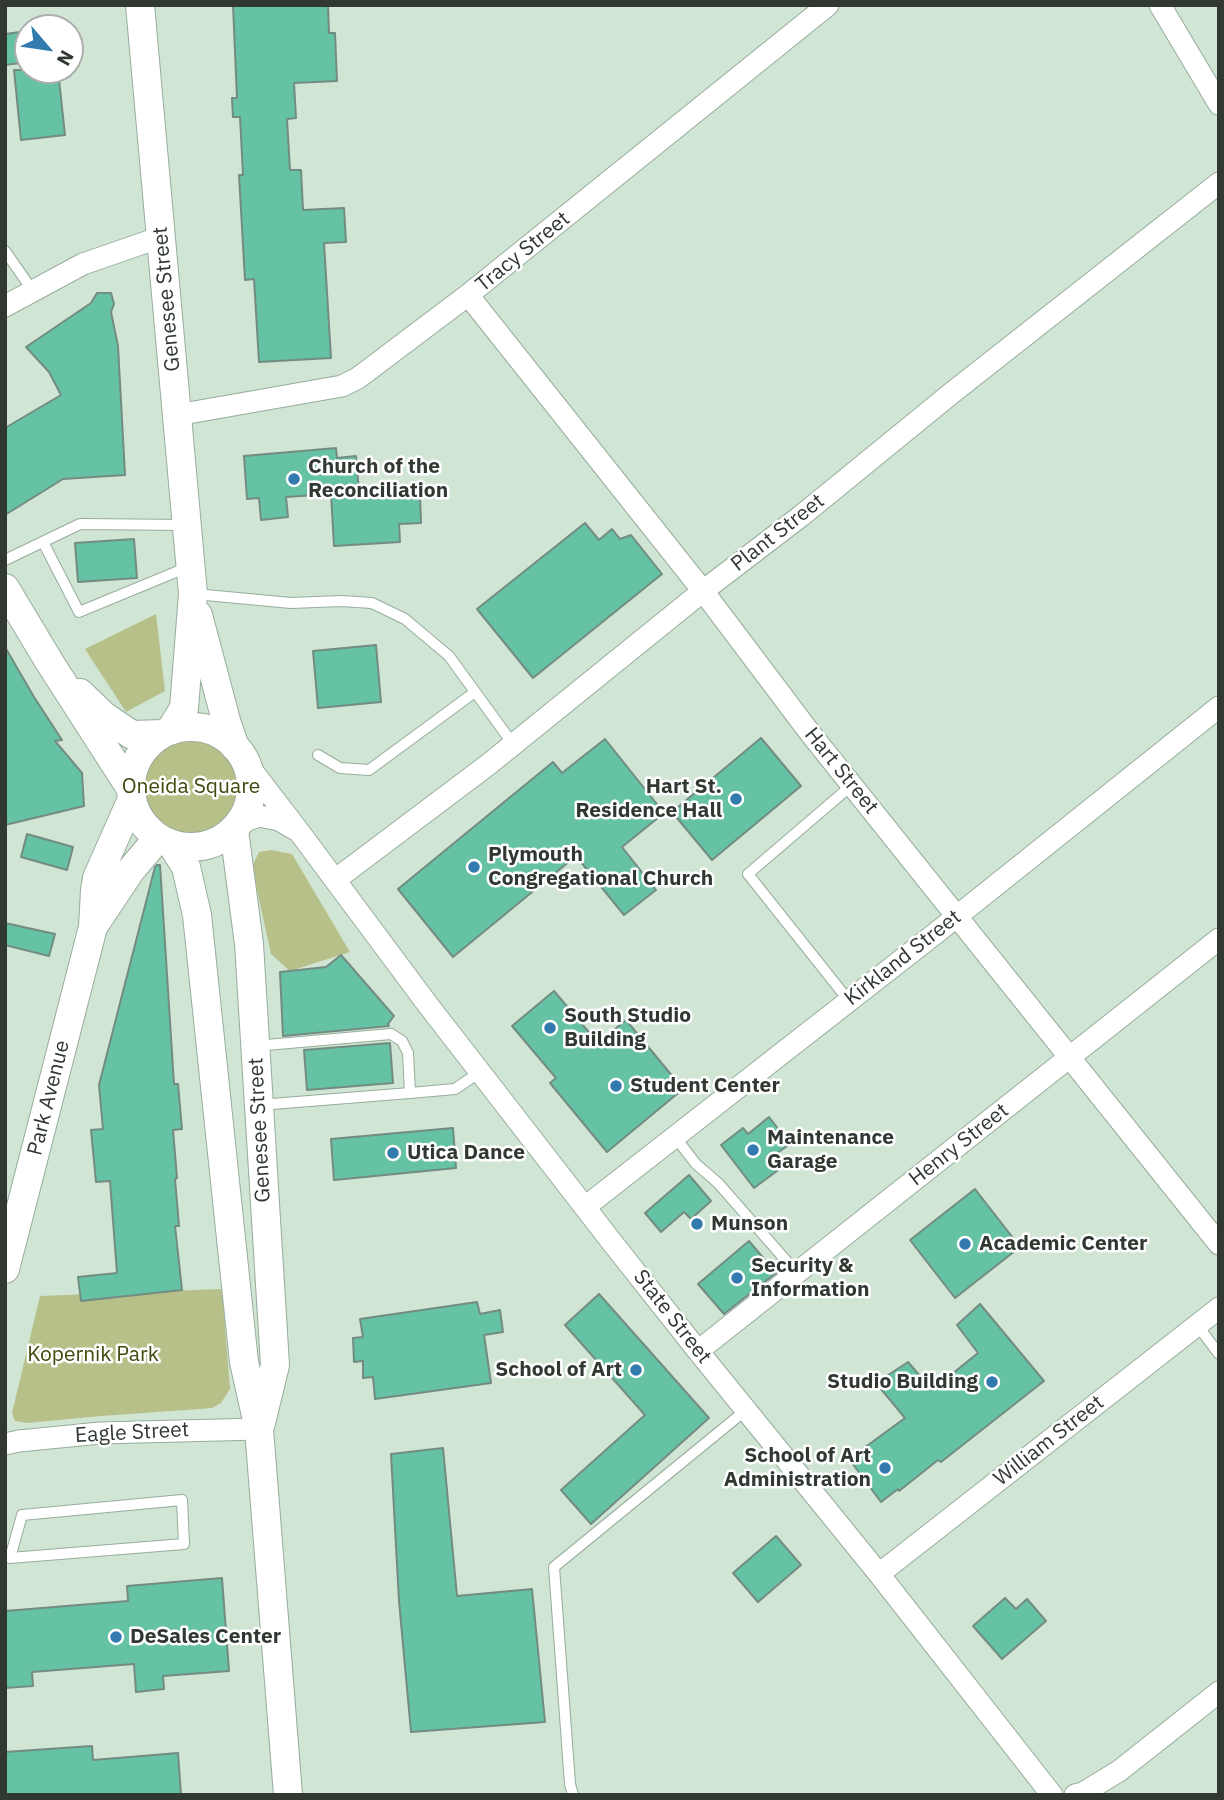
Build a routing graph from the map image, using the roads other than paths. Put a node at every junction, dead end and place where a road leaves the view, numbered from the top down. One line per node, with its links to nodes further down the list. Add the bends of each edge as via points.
1 (140, 5): 6 (main road, Genesee Street)
2 (828, 5): 9 (street, Tracy Street)
3 (1160, 5): 4 (street)
4 (1219, 104)
5 (1219, 183): 17 (street, Plant Street)
6 (161, 237): 8 (street, via 83,264); 11 (main road, Genesee Street)
7 (5, 251): 8 (lane)
8 (33, 291): 10 (street)
9 (468, 295): 11 (street, Tracy Street, via 342,386); 17 (street, Hart Street)
10 (5, 306)
11 (177, 415): 12 (main road, Genesee Street)
12 (187, 525): 13 (lane, via 80,524); 15 (main road, Genesee Street)
13 (43, 542): 14 (lane); 15 (lane, via 79,612)
14 (5, 561)
15 (192, 580): 19 (lane, via 291,603 372,603 405,619 449,656); 21 (main road, Genesee Street, via 184,708); 23 (main road, Genesee Street, via 227,724)
16 (5, 588): 18 (main road)
17 (703, 591): 22 (street, Plant Street); 25 (street, Hart Street)
18 (50, 663): 21 (main road, via 104,716 132,735); 26 (main road)
19 (475, 692): 22 (lane); 24 (lane, via 369,771 340,768)
20 (1219, 707): 31 (street, Kirkland Street)
21 (166, 732): 23 (main road, via 205,729 222,736); 26 (main road, via 139,757)
22 (513, 744): 30 (street, Plant Street)
23 (241, 755): 27 (main road, via 251,784 249,805); 28 (street, State Street)
24 (318, 755)
25 (852, 785): 31 (street, Hart Street); 34 (lane, via 748,874)
26 (131, 794): 29 (main road, via 146,828); 32 (main road, Park Avenue, via 97,878)
27 (237, 827): 28 (street, State Street, via 259,816 279,820); 29 (main road, via 205,846 188,848); 35 (main road, Genesee Street)
28 (300, 833): 30 (street, State Street)
29 (165, 841): 32 (main road, Park Avenue, via 131,870); 50 (main road, Genesee Street, via 186,867 197,915 244,1362)
30 (335, 880): 37 (street, State Street)
31 (958, 916): 34 (street, Kirkland Street); 36 (street, Hart Street)
32 (93, 927): 43 (main road, Park Avenue)
33 (1219, 939): 36 (street, Henry Street)
34 (849, 1001): 40 (street, Kirkland Street)
35 (255, 1046): 38 (lane, via 391,1034 402,1041 408,1053); 39 (main road, Genesee Street)
36 (1070, 1057): 42 (street, Hart Street); 44 (street, Henry Street)
37 (480, 1072): 38 (lane, via 455,1089); 41 (street, State Street)
38 (410, 1093): 39 (lane)
39 (259, 1105): 50 (main road, Genesee Street, via 275,1366)
40 (675, 1138): 41 (street, Kirkland Street); 44 (lane)
41 (586, 1207): 47 (street, State Street)
42 (1219, 1244)
43 (5, 1269)
44 (797, 1273): 47 (street, Henry Street)
45 (1219, 1308): 46 (street, William Street)
46 (1197, 1325): 48 (lane); 53 (street, William Street)
47 (698, 1351): 49 (street, State Street)
48 (1219, 1353)
49 (746, 1410): 53 (street, State Street); 56 (lane, via 554,1567)
50 (259, 1429): 51 (street, Eagle Street, via 100,1433); 55 (main road, Genesee Street)
51 (5, 1444)
52 (11, 1534): 52 (lane, via 10,1558 184,1544 182,1500 22,1515)
53 (879, 1574): 57 (street, State Street)
54 (1219, 1692): 58 (street, via 1119,1771)
55 (288, 1795)
56 (573, 1795)
57 (1052, 1795)
58 (1075, 1795)

